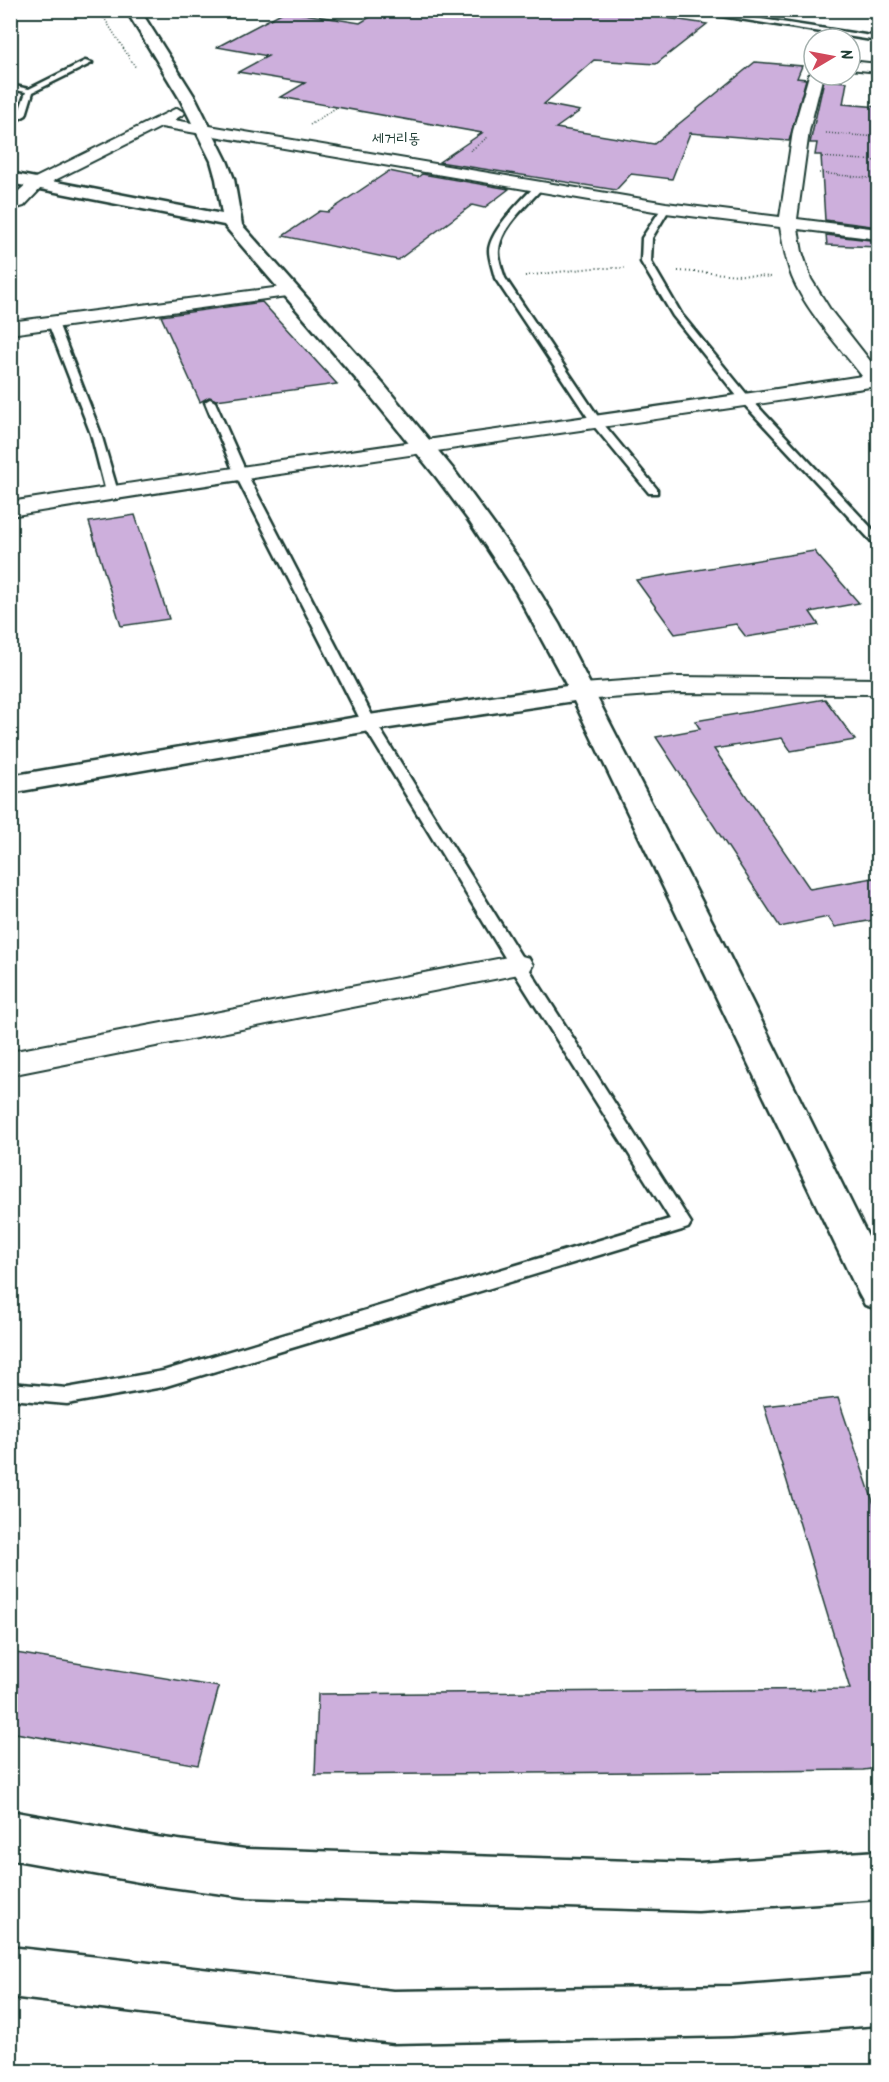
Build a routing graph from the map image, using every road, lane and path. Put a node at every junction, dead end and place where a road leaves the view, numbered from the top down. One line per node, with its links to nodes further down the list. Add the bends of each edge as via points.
1 (99, 10): 10 (path)
2 (133, 10): 14 (street)
3 (686, 10): 5 (lane)
4 (764, 16): 5 (lane)
5 (756, 21): 6 (lane)
6 (879, 39)
7 (88, 63): 13 (lane)
8 (862, 66): 9 (street)
9 (879, 68)
10 (141, 75)
11 (10, 87): 13 (lane)
12 (813, 87): 18 (street)
13 (30, 91): 15 (lane, via 22,113)
14 (192, 105): 16 (street); 17 (street)
15 (10, 122)
16 (158, 122): 17 (street); 24 (street)
17 (204, 129): 26 (street); 29 (street, via 225,179)
18 (801, 131): 19 (path); 21 (street)
19 (879, 136)
20 (879, 161): 21 (path)
21 (796, 163): 23 (path); 30 (street)
22 (10, 178): 24 (street)
23 (879, 179)
24 (37, 183): 25 (street); 27 (street); 29 (street)
25 (10, 186)
26 (539, 187): 28 (street); 38 (lane, via 495,243 495,256 501,278)
27 (10, 205)
28 (666, 208): 30 (street); 36 (lane, via 647,238 646,262 678,316)
29 (230, 221): 32 (street)
30 (788, 223): 31 (street); 35 (street, via 802,279)
31 (879, 234)
32 (289, 291): 33 (street); 39 (street)
33 (53, 322): 34 (street); 42 (lane, via 96,434)
34 (10, 328)
35 (876, 382): 36 (street)
36 (745, 399): 38 (street); 44 (lane)
37 (210, 402): 40 (lane)
38 (597, 423): 39 (street); 41 (lane)
39 (425, 445): 40 (street); 46 (street, via 512,566)
40 (240, 472): 42 (street); 47 (lane)
41 (653, 491)
42 (112, 492): 43 (street)
43 (10, 508)
44 (879, 542)
45 (879, 687): 46 (street, via 678,686)
46 (583, 692): 47 (street); 51 (street)
47 (369, 723): 48 (street); 49 (lane)
48 (10, 785)
49 (518, 964): 50 (street); 52 (lane, via 682,1223 163,1379 67,1396)
50 (10, 1064)
51 (879, 1294)
52 (10, 1391)
53 (10, 1835): 54 (street, via 245,1872 698,1887)
54 (879, 1875)
55 (10, 1972): 56 (street, via 393,2017 732,2011)
56 (879, 2000)

